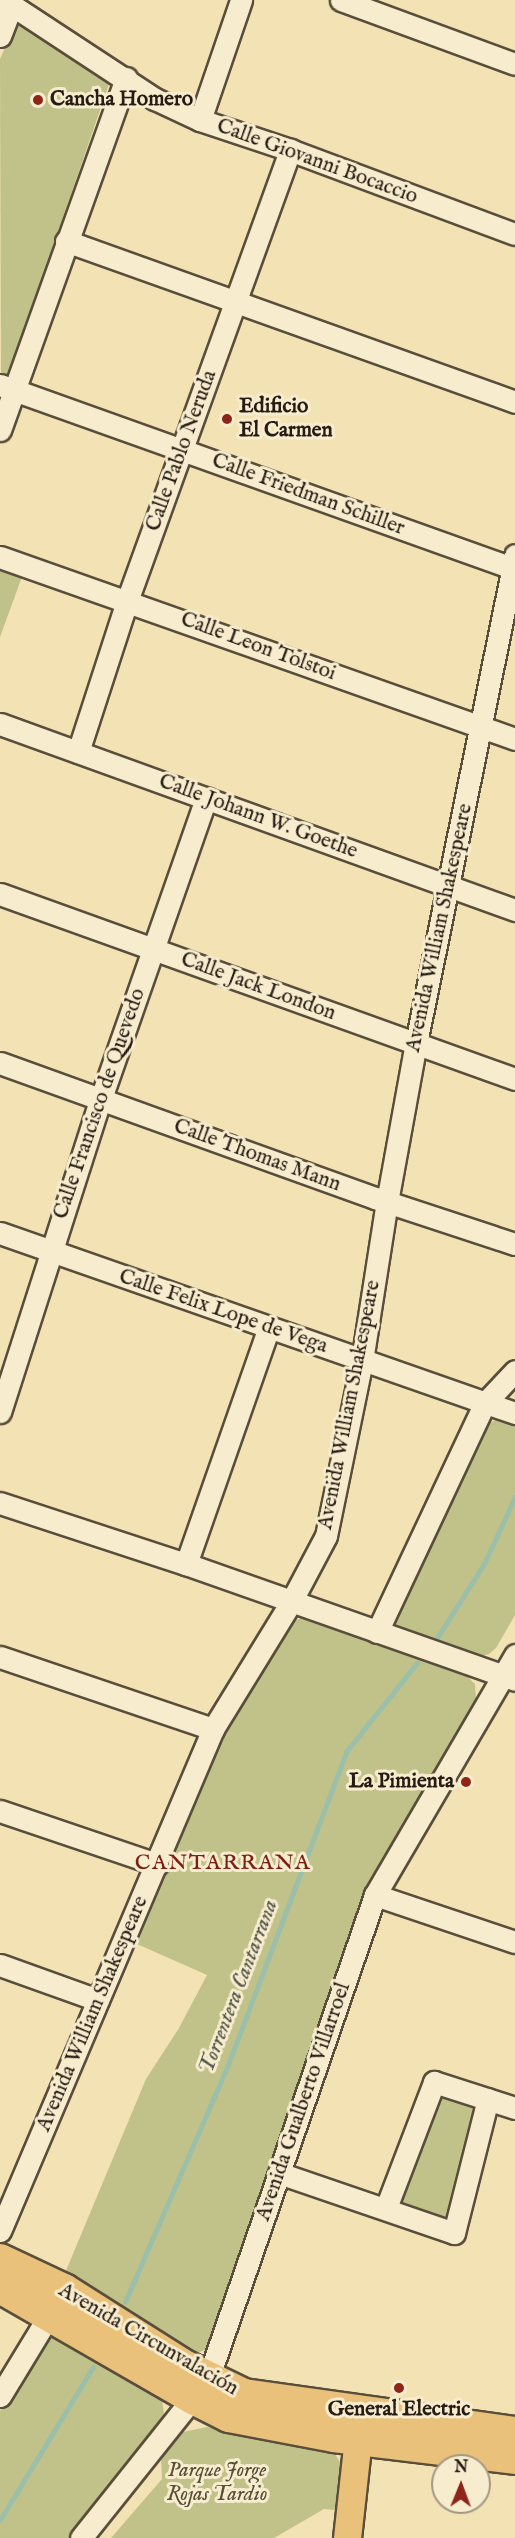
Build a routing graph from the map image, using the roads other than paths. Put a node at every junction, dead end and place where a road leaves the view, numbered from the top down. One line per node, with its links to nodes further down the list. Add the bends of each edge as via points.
1 (241, 0): 7 (street)
2 (341, 0): 5 (street)
3 (8, 3): 4 (street); 6 (street, Calle Giovanni Bocaccio)
4 (0, 36)
5 (515, 63)
6 (126, 78): 7 (street, Calle Giovanni Bocaccio, via 155,99); 10 (street)
7 (200, 120): 8 (street, Calle Giovanni Bocaccio)
8 (290, 150): 9 (street, Calle Giovanni Bocaccio); 11 (street, Calle Pablo Neruda)
9 (515, 234)
10 (66, 241): 11 (street); 12 (street)
11 (237, 302): 13 (street); 15 (street, Calle Pablo Neruda)
12 (7, 387): 14 (street); 15 (street, Calle Friedman Schiller)
13 (515, 402)
14 (0, 430)
15 (182, 451): 17 (street, Calle Friedman Schiller); 18 (street, Calle Pablo Neruda)
16 (0, 557): 18 (street, Calle Leon Tolstoi)
17 (514, 564): 19 (street, Avenida William Shakespeare)
18 (127, 601): 19 (street, Calle Leon Tolstoi); 22 (street, Calle Pablo Neruda)
19 (482, 727): 21 (street, Calle Leon Tolstoi); 24 (street, Avenida William Shakespeare)
20 (2, 730): 22 (street, Calle Johann W. Goethe)
21 (515, 739)
22 (78, 752): 23 (street, Calle Johann W. Goethe)
23 (206, 798): 24 (street, Calle Johann W. Goethe); 27 (street, Calle Francisco de Quevedo)
24 (448, 885): 26 (street, Calle Johann W. Goethe); 28 (street, Avenida William Shakespeare)
25 (0, 894): 27 (street, Calle Jack London)
26 (515, 910)
27 (153, 950): 28 (street, Calle Jack London); 31 (street, Calle Francisco de Quevedo)
28 (416, 1043): 30 (street, Calle Jack London); 32 (street, Avenida William Shakespeare)
29 (0, 1063): 31 (street, Calle Thomas Mann)
30 (515, 1079)
31 (100, 1101): 32 (street, Calle Thomas Mann); 35 (street, Calle Francisco de Quevedo)
32 (387, 1202): 34 (street, Calle Thomas Mann); 37 (street, Avenida William Shakespeare)
33 (0, 1233): 35 (street, Calle Felix Lope de Vega)
34 (515, 1244)
35 (51, 1251): 36 (street, Calle Felix Lope de Vega); 40 (street, Calle Francisco de Quevedo)
36 (269, 1327): 37 (street, Calle Felix Lope de Vega); 43 (street)
37 (362, 1361): 39 (street, Calle Felix Lope de Vega); 44 (street, Avenida William Shakespeare, via 326,1536)
38 (515, 1371): 39 (street)
39 (485, 1403): 41 (street, Calle Felix Lope de Vega); 45 (street)
40 (0, 1412)
41 (515, 1413)
42 (0, 1503): 43 (street)
43 (186, 1564): 44 (street)
44 (291, 1602): 45 (street); 49 (street, Avenida William Shakespeare)
45 (377, 1632): 48 (street)
46 (515, 1655): 48 (street, Avenida Gualberto Villarroel)
47 (0, 1657): 49 (street)
48 (509, 1678): 52 (street, Avenida Gualberto Villarroel)
49 (213, 1729): 51 (street, Avenida William Shakespeare)
50 (0, 1811): 51 (street)
51 (157, 1864): 55 (street, Avenida William Shakespeare)
52 (375, 1895): 53 (street); 58 (street, Avenida Gualberto Villarroel)
53 (515, 1942)
54 (0, 1965): 55 (street)
55 (98, 2000): 60 (street, Avenida William Shakespeare)
56 (488, 2099): 57 (street); 59 (street, via 434,2082); 59 (street, via 454,2232)
57 (515, 2108)
58 (279, 2173): 59 (street); 64 (street, Avenida Gualberto Villarroel)
59 (386, 2208)
60 (0, 2231)
61 (0, 2260): 63 (highway, Avenida Circunvalación)
62 (0, 2287): 63 (highway, Avenida Circunvalación)
63 (57, 2302): 64 (highway, Avenida Circunvalación); 65 (street)
64 (200, 2389): 66 (highway, Avenida Circunvalación, via 244,2395); 69 (street, Avenida Gualberto Villarroel)
65 (0, 2396)
66 (359, 2426): 67 (highway, Avenida Circunvalación); 68 (highway, Avenida Circunvalación); 70 (main road)
67 (515, 2433)
68 (515, 2458)
69 (81, 2538)
70 (347, 2538)

